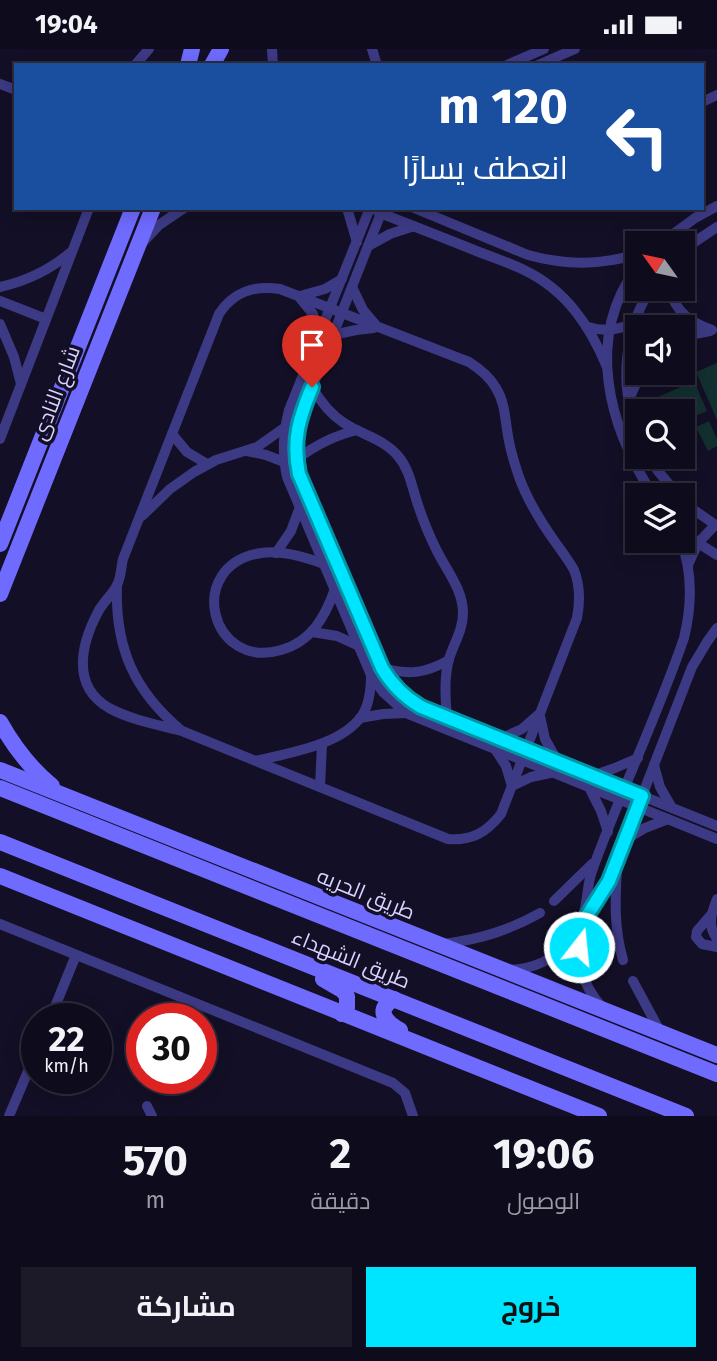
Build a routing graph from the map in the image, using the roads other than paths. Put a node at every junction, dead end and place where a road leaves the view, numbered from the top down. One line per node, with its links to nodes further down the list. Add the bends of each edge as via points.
1 (150, 49): 5 (street)
2 (544, 49): 4 (street)
3 (567, 51): 7 (street)
4 (534, 52): 6 (street)
5 (137, 63)
6 (511, 63)
7 (542, 63)
8 (717, 206): 20 (street)
9 (88, 210): 25 (street)
10 (132, 210): 38 (street, شارع النادى)
11 (152, 210): 23 (street, شارع النادى)
12 (181, 210): 23 (street)
13 (348, 210): 21 (street)
14 (374, 210): 21 (street)
15 (375, 210): 24 (street)
16 (377, 210): 18 (street)
17 (419, 210): 27 (street, via 542,259)
18 (414, 226): 24 (street); 42 (street, via 523,269 570,304)
19 (717, 227): 22 (street)
20 (677, 231)
21 (357, 242): 29 (street)
22 (695, 242)
23 (138, 246): 40 (street, شارع النادى)
24 (369, 246): 31 (street)
25 (73, 250): 30 (street, via 40,274); 39 (street)
26 (625, 258): 27 (street)
27 (614, 261): 28 (street)
28 (625, 267)
29 (342, 279): 33 (street); 36 (street)
30 (0, 287)
31 (352, 287): 37 (street); 44 (street, via 363,310)
32 (625, 290): 45 (street)
33 (298, 296): 36 (street); 49 (street, via 313,314); 60 (street, via 258,288 229,301 219,314)
34 (0, 300): 39 (street)
35 (673, 301): 46 (street, via 687,318)
36 (330, 309): 37 (street); 49 (street)
37 (342, 313): 44 (street); 48 (street)
38 (90, 316): 40 (street, via 97,324); 50 (street, شارع النادى)
39 (46, 319): 55 (street)
40 (107, 321): 51 (street, شارع النادى)
41 (0, 324): 55 (street)
42 (588, 327): 45 (street); 52 (street)
43 (625, 327): 45 (street)
44 (380, 328): 48 (street); 91 (street, via 469,362 488,377 501,399 511,451 529,501 574,571 579,591 577,618)
45 (609, 330): 52 (street)
46 (714, 330): 47 (street)
47 (695, 333)
48 (333, 335): 56 (street)
49 (319, 336): 58 (street)
50 (81, 339): 51 (street, via 91,338); 75 (street, شارع النادى)
51 (98, 345): 83 (street, شارع النادى)
52 (607, 367): 67 (street, via 625,444)
53 (627, 385): 57 (street)
54 (635, 385): 57 (street)
55 (21, 386): 61 (street)
56 (312, 387): 59 (street, via 331,413); 63 (street, via 298,426)
57 (628, 399)
58 (284, 428): 62 (street); 64 (street)
59 (357, 430): 63 (street, via 324,440); 87 (street, via 385,443 402,460 427,529 461,597 462,627)
60 (172, 434): 65 (street, via 187,452); 71 (street)
61 (0, 439)
62 (247, 451): 64 (street); 65 (street)
63 (296, 460): 88 (street)
64 (284, 462): 69 (street)
65 (207, 464): 71 (street, via 170,489)
66 (657, 469): 68 (street)
67 (646, 483)
68 (668, 483)
69 (300, 507): 76 (street); 79 (street)
70 (695, 509): 72 (street)
71 (138, 520): 81 (street)
72 (716, 525): 74 (street)
73 (695, 541): 74 (street)
74 (698, 543): 78 (street); 80 (street)
75 (0, 544)
76 (276, 553): 79 (street); 85 (street, via 249,556 226,571 218,582 215,617 230,640 249,651 277,652)
77 (684, 553): 80 (street)
78 (717, 555)
79 (324, 564): 82 (street)
80 (688, 565): 99 (street, via 690,604 684,638)
81 (117, 586): 95 (street, via 118,627 130,667 152,702); 95 (street, via 87,636 82,661 85,678 107,707)
82 (335, 589): 85 (street); 86 (street)
83 (0, 594)
84 (717, 628): 101 (street, via 692,667)
85 (312, 632): 86 (street)
86 (359, 646): 89 (street)
87 (449, 660): 88 (street, via 416,673); 92 (street)
88 (382, 668): 92 (street, via 412,701)
89 (372, 675): 90 (street); 93 (street)
90 (406, 713): 93 (street); 97 (street)
91 (540, 713): 97 (street); 98 (street); 102 (street)
92 (447, 717): 97 (street)
93 (360, 718): 96 (street)
94 (0, 722): 109 (street, via 21,755)
95 (182, 731): 100 (street)
96 (322, 744): 100 (street); 106 (street)
97 (498, 744): 98 (street); 105 (street)
98 (524, 755): 102 (street); 105 (street)
99 (638, 758): 104 (street); 108 (street)
100 (256, 761): 106 (street)
101 (654, 765): 110 (street); 111 (street)
102 (555, 767): 104 (street); 105 (street)
103 (0, 770): 109 (street, طريق الحريه)
104 (590, 781): 108 (street); 112 (street)
105 (512, 786): 106 (street, via 491,826 480,834 454,839)
106 (320, 787)
107 (0, 788): 130 (street, طريق الحريه)
108 (623, 795): 110 (street); 112 (street)
109 (65, 796): 125 (street, طريق الحريه)
110 (640, 801): 111 (street); 114 (street)
111 (670, 813): 113 (street); 114 (street)
112 (608, 832): 116 (street)
113 (716, 836)
114 (625, 840): 117 (street)
115 (0, 842): 129 (street, طريق الشهداء)
116 (597, 859): 120 (street); 131 (street, via 583,917 569,942 540,963)
117 (617, 860): 128 (street, via 615,921); 135 (street, via 585,919 579,947 587,988)
118 (0, 876): 136 (street)
119 (717, 899): 122 (street)
120 (554, 901)
121 (540, 913): 125 (street, via 501,932)
122 (710, 916): 124 (street); 126 (street, via 696,937 702,944)
123 (0, 924): 127 (street)
124 (717, 939)
125 (437, 945): 130 (street, طريق الحريه)
126 (717, 947)
127 (76, 955): 134 (street); 145 (street, via 393,1083 405,1093)
128 (623, 960)
129 (306, 964): 133 (street, طريق الشهداء); 136 (street, via 345,993 348,1004)
130 (480, 970): 131 (street, طريق الحريه); 139 (street, طريق الحريه)
131 (506, 971): 135 (street, طريق الحريه)
132 (633, 981): 138 (street)
133 (394, 999): 140 (street, via 386,1005 385,1019); 147 (street, طريق الشهداء)
134 (56, 1003)
135 (604, 1010): 137 (street, طريق الحريه)
136 (342, 1014): 140 (street)
137 (628, 1020): 138 (street, طريق الحريه); 139 (street)
138 (661, 1033): 141 (street, طريق الحريه)
139 (622, 1036): 142 (street, طريق الحريه)
140 (417, 1042): 146 (street)
141 (717, 1055)
142 (717, 1074)
143 (21, 1088): 144 (street)
144 (9, 1116)
145 (413, 1116)
146 (599, 1116)
147 (686, 1116)

